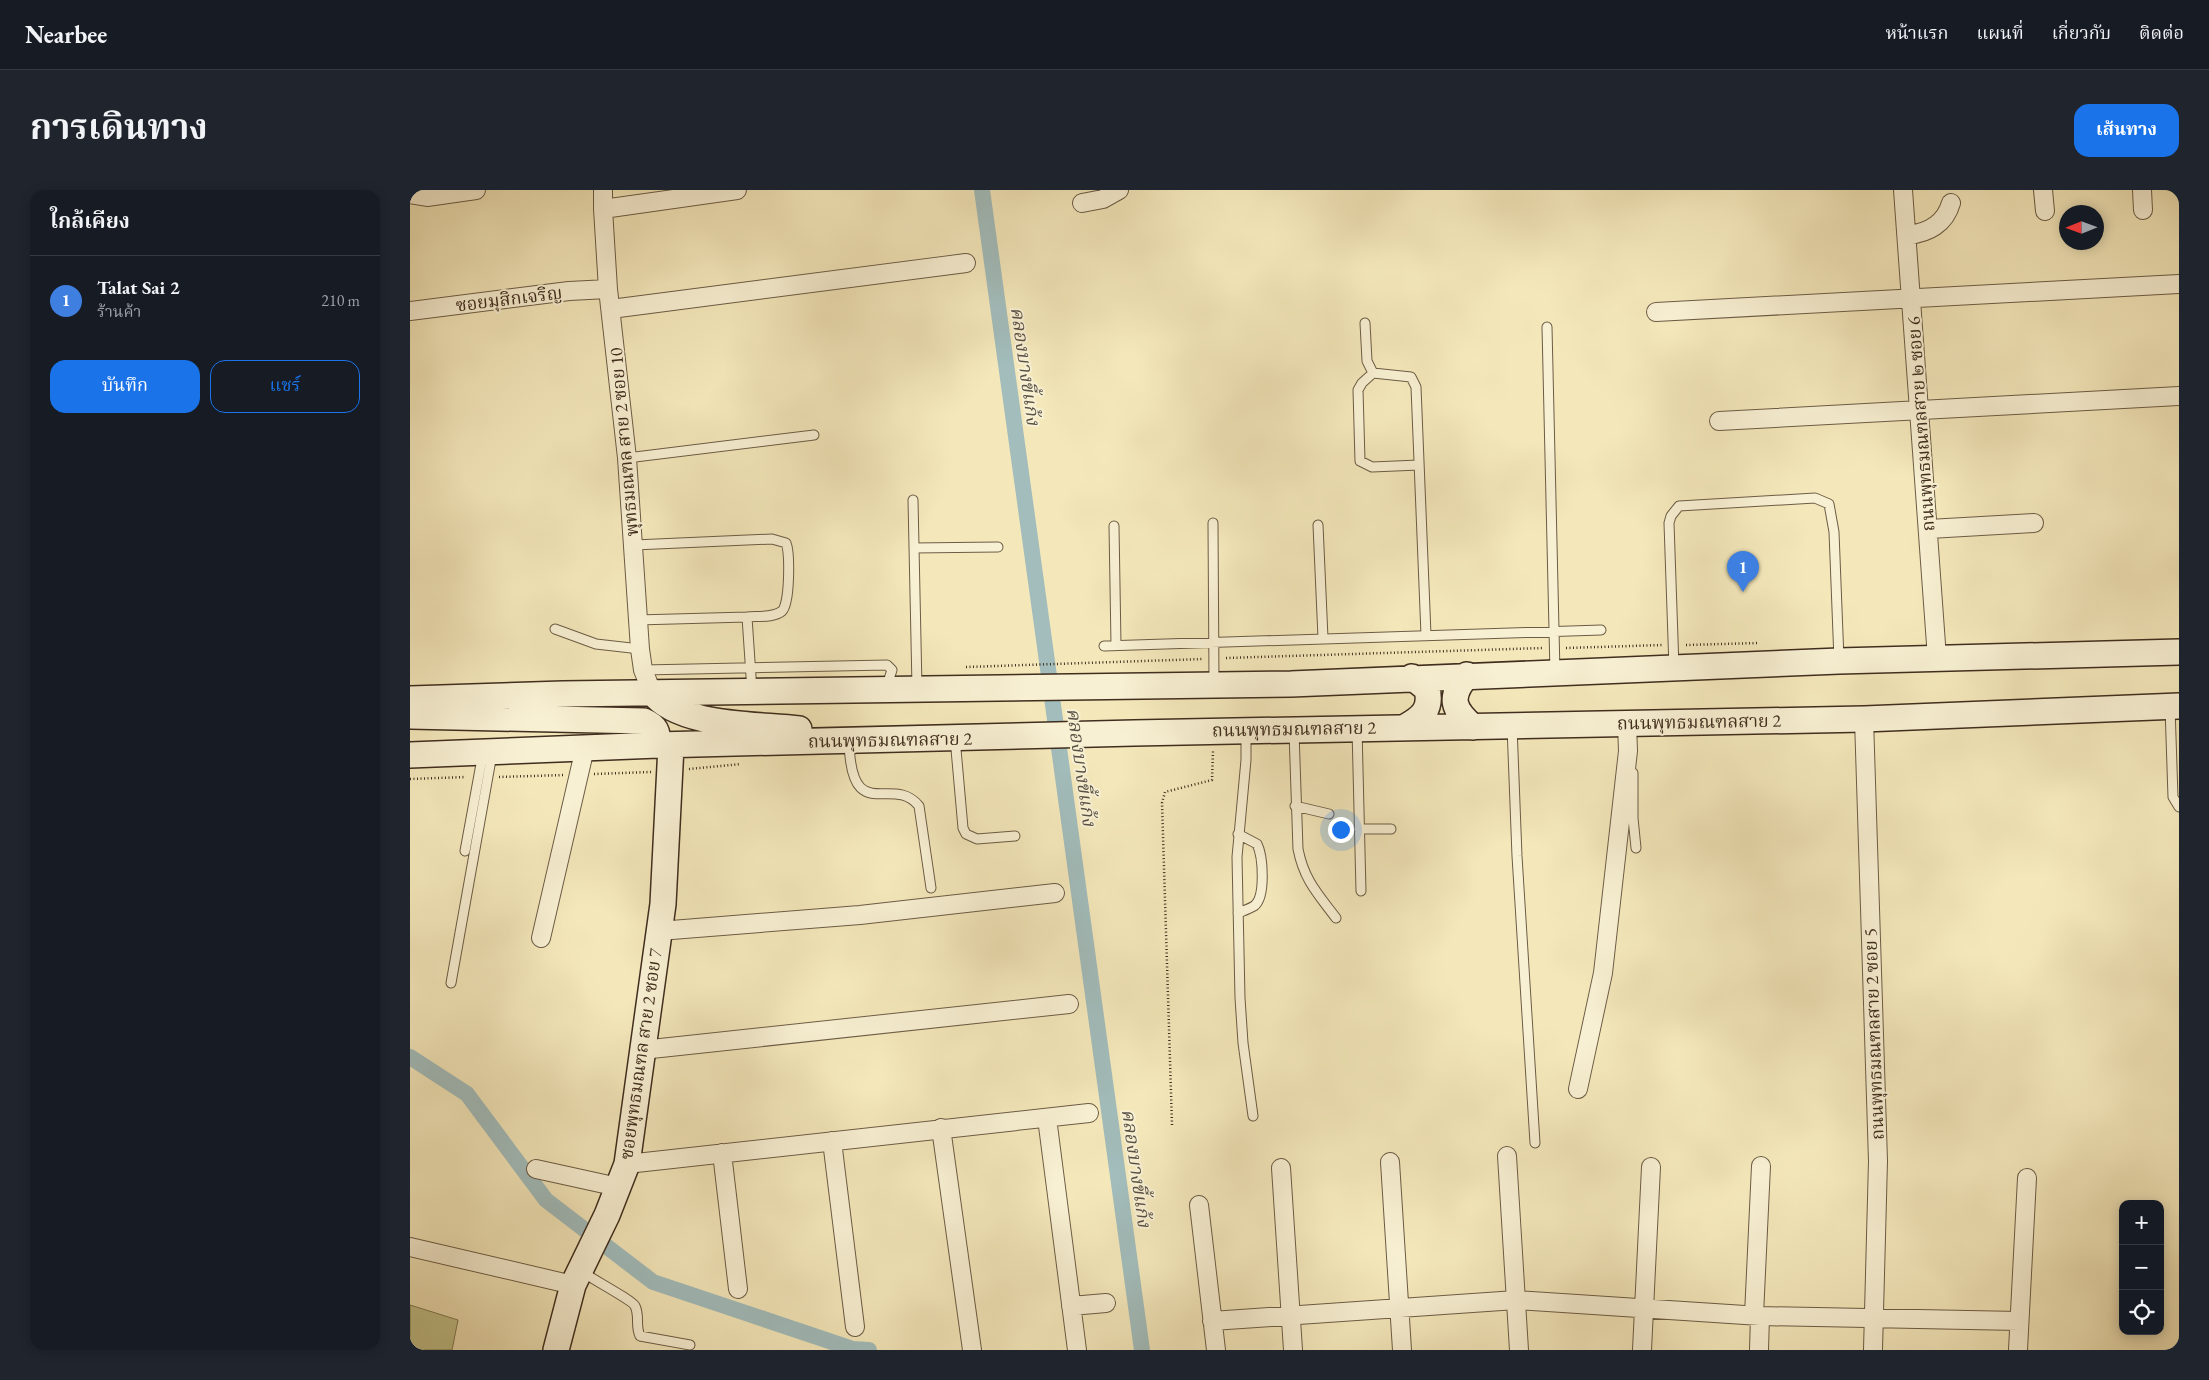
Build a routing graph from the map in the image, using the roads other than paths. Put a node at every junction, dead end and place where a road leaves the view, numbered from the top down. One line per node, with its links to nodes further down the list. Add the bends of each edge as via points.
1 (476, 190): 8 (street, via 427,197)
2 (604, 190): 11 (street, พุทธมณฑล สาย 2 ซอย 10)
3 (737, 190): 11 (street)
4 (1119, 190): 9 (street, via 1103,199)
5 (1904, 190): 14 (street, ถนนพุทธมณฑลสาย ๒ ซอย 6)
6 (2044, 190): 13 (street)
7 (2142, 190): 12 (street)
8 (410, 194)
9 (1082, 203)
10 (1951, 203): 14 (street, via 1948,215 1923,234)
11 (603, 209): 17 (street, พุทธมณฑล สาย 2 ซอย 10)
12 (2143, 210)
13 (2044, 211)
14 (1908, 236): 18 (street, ถนนพุทธมณฑลสาย ๒ ซอย 6)
15 (966, 263): 19 (street)
16 (2179, 284): 18 (street)
17 (608, 289): 19 (street, พุทธมณฑล สาย 2 ซอย 10); 20 (street, ซอยมุสิกเจริญ, via 569,291)
18 (1911, 298): 21 (street); 26 (street, ถนนพุทธมณฑลสาย ๒ ซอย 6)
19 (611, 308): 29 (street, พุทธมณฑล สาย 2 ซอย 10)
20 (410, 312)
21 (1656, 312)
22 (1365, 323): 24 (lane, via 1367,361)
23 (1547, 327): 43 (lane)
24 (1373, 373): 30 (lane, via 1411,377 1416,387); 30 (lane, via 1358,390 1360,460 1372,467)
25 (2179, 396): 26 (street)
26 (1920, 411): 27 (street); 36 (street, ถนนพุทธมณฑลสาย ๒ ซอย 6)
27 (1719, 421)
28 (814, 435): 29 (lane)
29 (627, 458): 37 (street, พุทธมณฑล สาย 2 ซอย 10)
30 (1419, 465): 45 (lane)
31 (913, 500): 38 (lane)
32 (1213, 523): 47 (lane)
33 (2034, 523): 36 (street)
34 (1318, 525): 46 (lane)
35 (1114, 526): 48 (lane)
36 (1929, 529): 53 (street, ถนนพุทธมณฑลสาย ๒ ซอย 6)
37 (634, 545): 40 (lane, via 772,539 786,543 787,603 782,611 775,614); 41 (street, พุทธมณฑล สาย 2 ซอย 10)
38 (914, 548): 39 (lane); 61 (lane)
39 (998, 548)
40 (747, 617): 41 (lane); 55 (lane)
41 (638, 620): 50 (street, พุทธมณฑล สาย 2 ซอย 10)
42 (555, 629): 50 (lane, via 596,644)
43 (1554, 630): 44 (lane); 45 (lane); 57 (lane)
44 (1601, 630)
45 (1426, 635): 46 (lane)
46 (1323, 638): 47 (lane)
47 (1214, 641): 48 (lane); 60 (lane)
48 (1116, 645): 49 (lane)
49 (1104, 646)
50 (640, 649): 56 (street, พุทธมณฑล สาย 2 ซอย 10)
51 (2179, 652): 53 (main road)
52 (1674, 656): 54 (main road); 54 (lane, via 1669,523 1679,506 1815,498 1828,504 1834,532); 57 (main road)
53 (1937, 658): 54 (main road)
54 (1838, 661)
55 (751, 667): 56 (lane); 62 (lane, via 887,665 892,670); 64 (lane)
56 (643, 670): 63 (street, พุทธมณฑล สาย 2 ซอย 10)
57 (1555, 673): 58 (main road)
58 (1467, 675): 59 (main road); 71 (main road, via 1459,685 1455,705)
59 (1412, 677): 60 (main road, via 1292,684); 70 (main road, via 1427,689 1428,708 1422,717)
60 (1214, 684): 61 (main road, via 1138,672 1012,689)
61 (918, 690): 62 (main road)
62 (885, 691): 64 (main road)
63 (652, 692): 64 (main road); 65 (main road); 76 (main road, via 669,708 693,718)
64 (752, 692)
65 (415, 711): 78 (main road, via 644,721 652,724); 81 (main road, via 434,722 437,734 433,745)
66 (2173, 715): 67 (main road, ถนนพุทธมณฑลสาย 2); 83 (lane, via 2173,797)
67 (1864, 719): 68 (main road, ถนนพุทธมณฑลสาย 2); 129 (street, ถนนพุทธมณฑลสาย 2 ซอย 5, via 1878,1161)
68 (1630, 724): 69 (main road, ถนนพุทธมณฑลสาย 2); 89 (lane); 101 (street, via 1604,973)
69 (1512, 726): 71 (main road, ถนนพุทธมณฑลสาย 2); 107 (lane)
70 (1405, 727): 71 (main road, ถนนพุทธมณฑลสาย 2); 72 (main road, ถนนพุทธมณฑลสาย 2)
71 (1473, 727)
72 (1357, 728): 73 (main road, ถนนพุทธมณฑลสาย 2); 85 (lane)
73 (1294, 730): 74 (main road, ถนนพุทธมณฑลสาย 2); 82 (lane)
74 (1246, 731): 75 (main road, ถนนพุทธมณฑลสาย 2); 87 (lane, via 1243,804)
75 (955, 738): 76 (main road, ถนนพุทธมณฑลสาย 2); 88 (lane, via 966,834 977,839)
76 (904, 739): 77 (main road, ถนนพุทธมณฑลสาย 2)
77 (849, 740): 78 (main road, ถนนพุทธมณฑลสาย 2); 91 (lane, via 851,772 858,786 871,794 904,796 919,806)
78 (664, 745): 79 (main road, ถนนพุทธมณฑลสาย 2); 96 (main road, ซอยพุทธมณฑล สาย 2 ซอย 7, via 664,895)
79 (585, 748): 80 (main road, ถนนพุทธมณฑลสาย 2); 97 (street)
80 (487, 752): 81 (main road, ถนนพุทธมณฑลสาย 2); 90 (lane, via 477,777); 98 (lane, via 488,777)
81 (414, 755)
82 (1295, 806): 84 (lane); 95 (lane, via 1301,868)
83 (2179, 807)
84 (1330, 814)
85 (1359, 829): 86 (lane); 92 (lane)
86 (1391, 829)
87 (1238, 834): 94 (lane); 94 (lane, via 1257,844 1262,873 1258,901)
88 (1015, 836)
89 (1636, 848)
90 (465, 851)
91 (932, 888)
92 (1361, 891)
93 (1055, 893): 96 (street, via 850,916)
94 (1238, 913): 103 (lane, via 1243,1043)
95 (1336, 918)
96 (659, 932): 100 (main road, ซอยพุทธมณฑล สาย 2 ซอย 7)
97 (541, 938)
98 (451, 983)
99 (1069, 1004): 100 (street)
100 (642, 1050): 111 (main road, ซอยพุทธมณฑล สาย 2 ซอย 7)
101 (1578, 1089)
102 (1089, 1113): 104 (street)
103 (1254, 1116)
104 (1047, 1118): 105 (street); 124 (street)
105 (941, 1128): 106 (street); 135 (street)
106 (832, 1141): 108 (street); 132 (street)
107 (1535, 1143)
108 (722, 1153): 111 (street); 121 (street)
109 (1506, 1156): 122 (street)
110 (1390, 1162): 125 (street)
111 (627, 1164): 117 (main road, ซอยพุทธมณฑล สาย 2 ซอย 7)
112 (1651, 1166): 126 (street)
113 (1761, 1166): 128 (street)
114 (1281, 1168): 127 (street)
115 (536, 1169): 117 (street)
116 (2027, 1178): 131 (street)
117 (618, 1187): 120 (main road, ซอยพุทธมณฑล สาย 2 ซอย 7)
118 (1199, 1205): 130 (street)
119 (410, 1247): 120 (street)
120 (576, 1278): 133 (lane, via 633,1303 638,1313 636,1327 640,1336); 134 (main road, ซอยพุทธมณฑล สาย 2 ซอย 7)
121 (738, 1289)
122 (1516, 1300): 125 (street); 126 (street); 140 (street)
123 (1106, 1304): 124 (street)
124 (1071, 1306): 136 (street)
125 (1400, 1307): 127 (street); 139 (street)
126 (1644, 1308): 128 (street); 141 (street)
127 (1290, 1314): 130 (street); 138 (street)
128 (1757, 1315): 129 (street); 142 (street)
129 (1874, 1318): 131 (street); 143 (street, ถนนพุทธมณฑลสาย 2 ซอย 5)
130 (1212, 1320): 137 (street)
131 (2019, 1322): 144 (street)
132 (855, 1326)
133 (690, 1345)
134 (556, 1350)
135 (972, 1350)
136 (1076, 1350)
137 (1216, 1350)
138 (1293, 1350)
139 (1402, 1350)
140 (1519, 1350)
141 (1642, 1350)
142 (1759, 1350)
143 (1872, 1350)
144 (2018, 1350)

